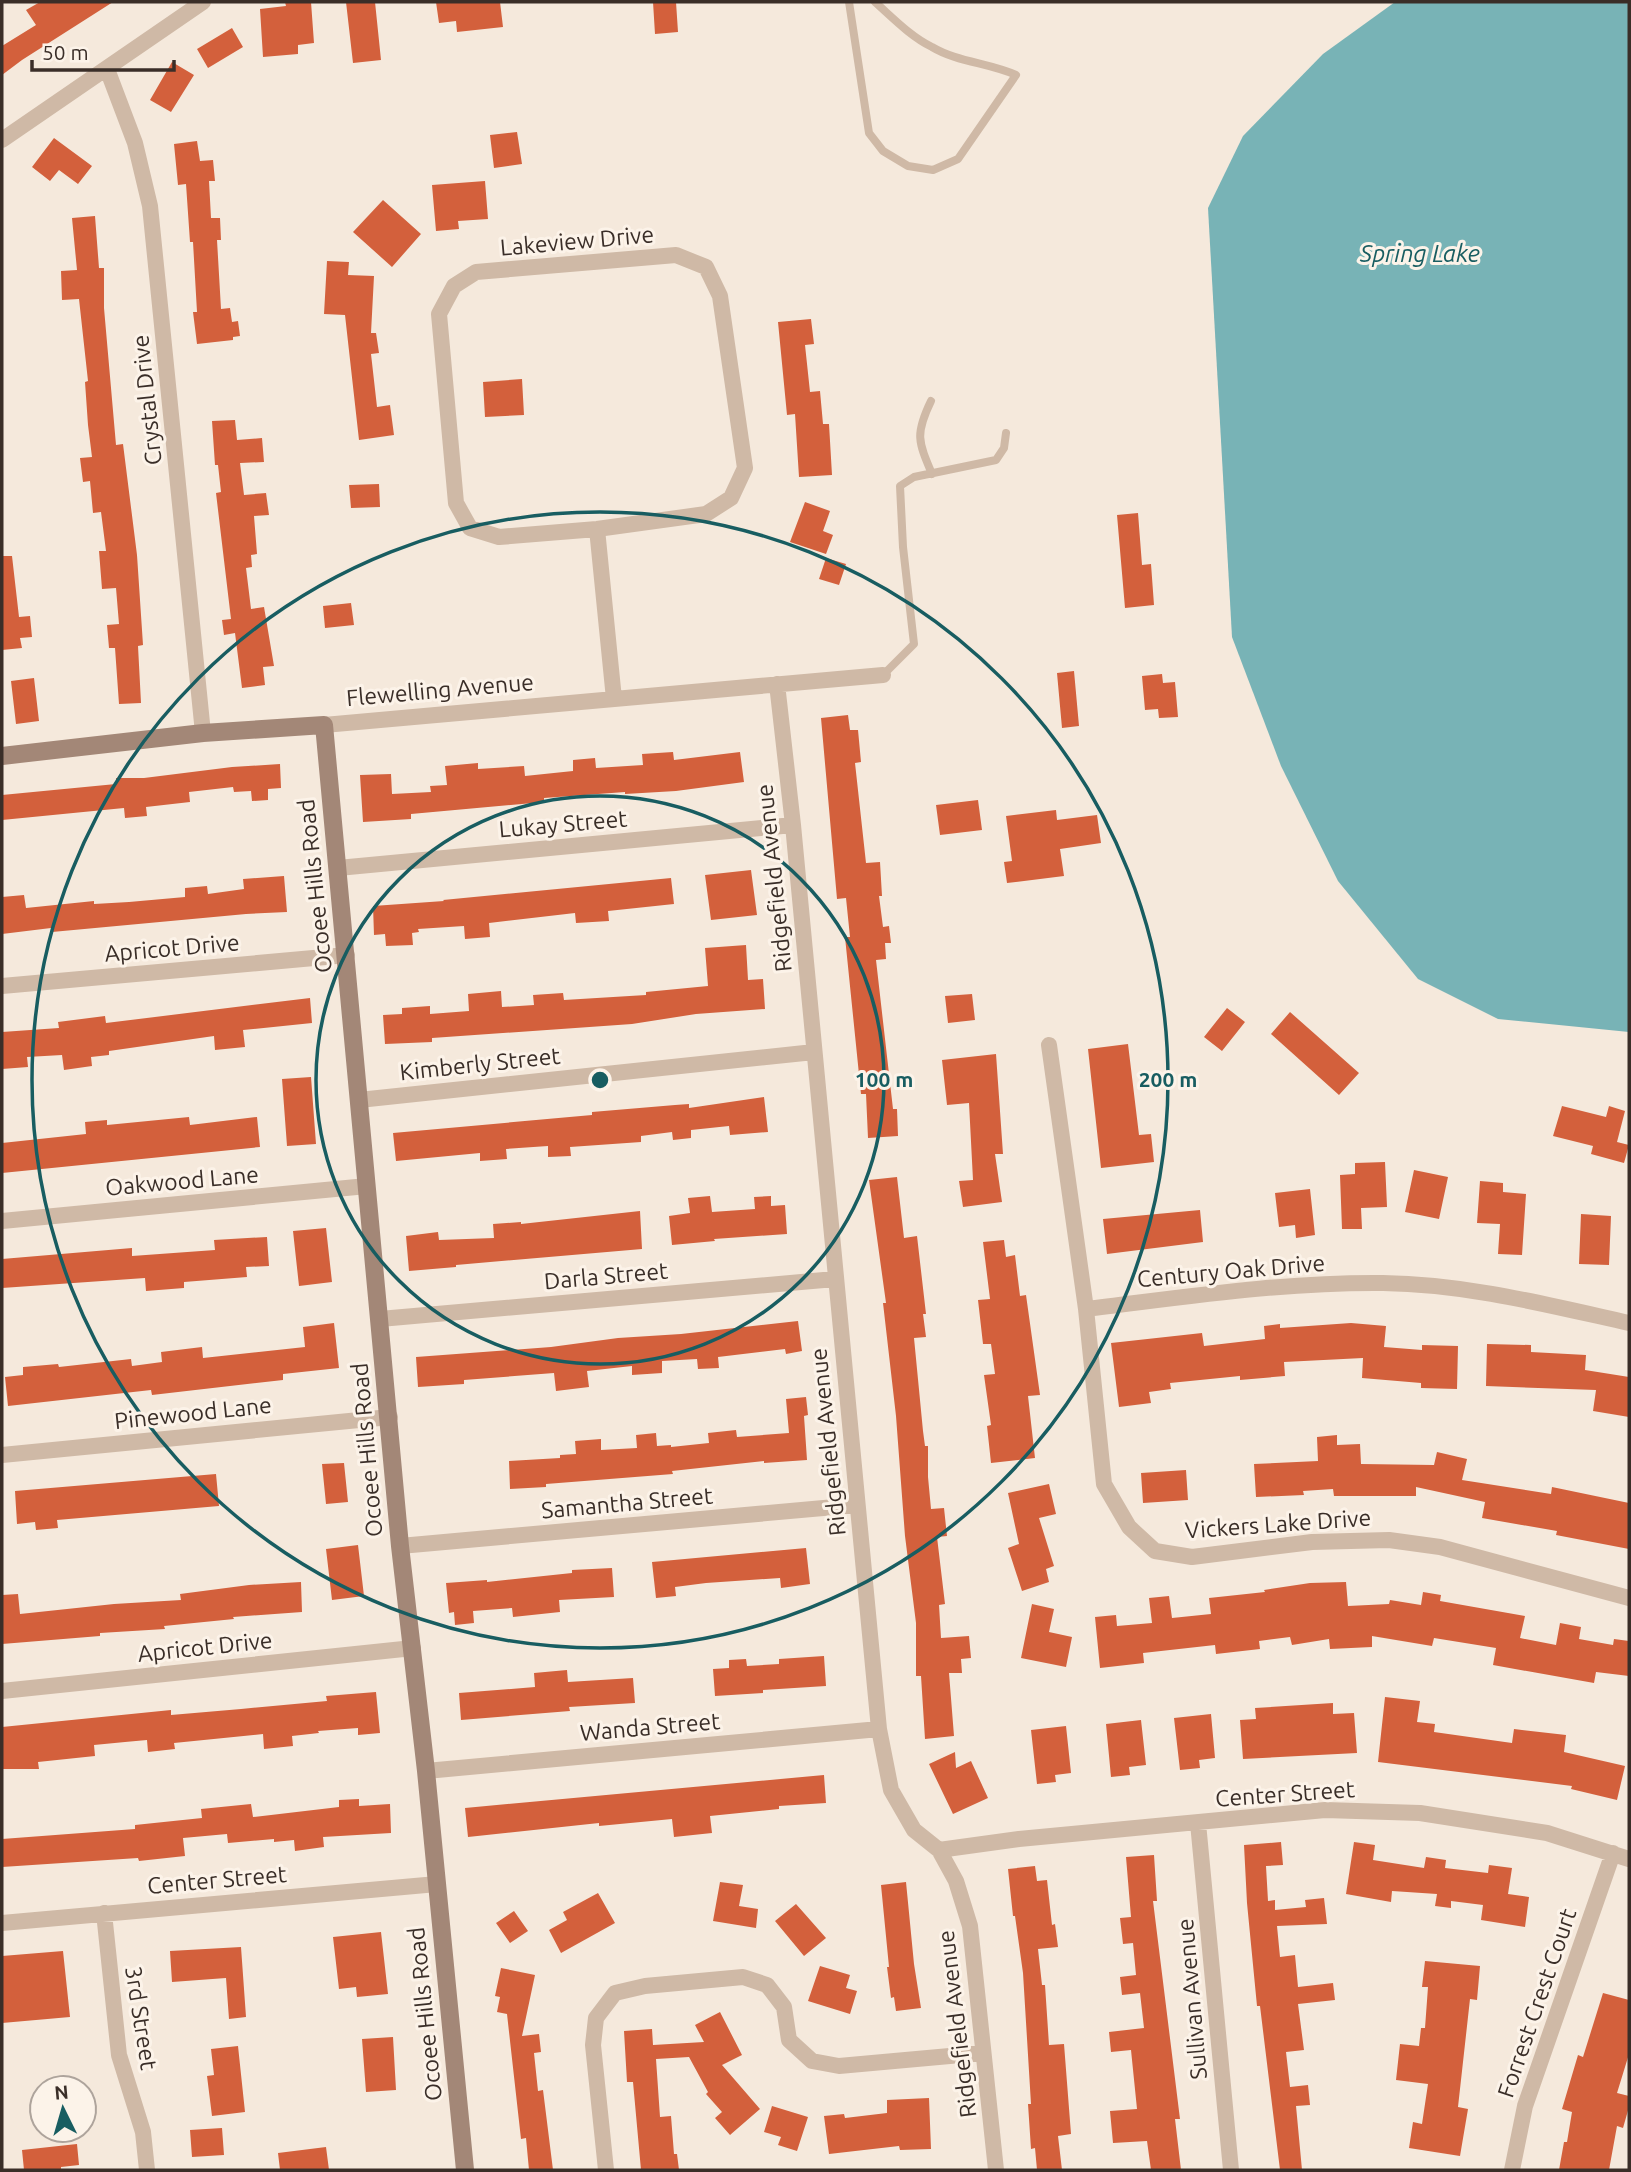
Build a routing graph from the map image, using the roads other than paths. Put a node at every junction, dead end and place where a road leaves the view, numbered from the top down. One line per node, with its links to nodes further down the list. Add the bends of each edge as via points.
1 (202, 2): 4 (street)
2 (849, 2): 3 (lane, via 869,133 883,151 908,166 933,170 958,159 1016,75 933,49)
3 (875, 2)
4 (107, 69): 5 (street); 14 (street, Crystal Drive, via 135,143 150,206)
5 (2, 140)
6 (931, 401): 8 (lane, via 920,440)
7 (1006, 433): 8 (lane, via 996,460)
8 (932, 474): 10 (lane, via 914,477 900,486 914,644)
9 (597, 529): 9 (street, Lakeview Drive, via 706,514 731,498 745,468 720,296 705,267 676,255 476,272 454,286 439,314 456,503 470,527 499,537); 12 (street)
10 (883, 675): 11 (street, Flewelling Avenue)
11 (777, 684): 12 (street, Flewelling Avenue); 16 (street, Ridgefield Avenue)
12 (614, 699): 13 (street, Flewelling Avenue)
13 (324, 725): 14 (street, Flewelling Avenue); 17 (street, Ocoee Hills Road)
14 (203, 733): 15 (street, Flewelling Avenue)
15 (2, 756)
16 (793, 825): 17 (street, Lukay Street); 21 (street, Ridgefield Avenue)
17 (338, 868): 18 (street, Ocoee Hills Road)
18 (347, 955): 19 (street, Apricot Drive); 22 (street, Ocoee Hills Road)
19 (2, 986)
20 (1048, 1045): 26 (street, Vickers Lake Drive)
21 (814, 1052): 22 (street, Kimberly Street); 25 (street, Ridgefield Avenue)
22 (359, 1100): 23 (street, Ocoee Hills Road)
23 (367, 1186): 24 (street, Oakwood Lane); 27 (street, Ocoee Hills Road)
24 (2, 1221)
25 (835, 1279): 27 (street, Darla Street); 31 (street, Ridgefield Avenue)
26 (1086, 1309): 28 (street, Century Oak Drive, via 1285,1284 1385,1283 1492,1293); 33 (street, Vickers Lake Drive, via 1104,1483 1129,1527 1155,1551 1192,1557 1312,1542 1389,1540 1440,1547)
27 (380, 1319): 29 (street, Ocoee Hills Road)
28 (1629, 1324)
29 (390, 1417): 30 (street, Pinewood Lane); 32 (street, Ocoee Hills Road)
30 (2, 1455)
31 (857, 1505): 32 (street, Samantha Street); 36 (street, Ridgefield Avenue)
32 (400, 1546): 34 (street, Ocoee Hills Road)
33 (1629, 1598)
34 (413, 1648): 35 (street, Apricot Drive); 37 (street, Ocoee Hills Road)
35 (2, 1691)
36 (879, 1729): 37 (street, Wanda Street); 39 (street, Ridgefield Avenue, via 891,1790 914,1830)
37 (426, 1771): 42 (street, Ocoee Hills Road)
38 (1198, 1823): 39 (street, Center Street); 40 (street, Center Street, via 1325,1810 1420,1813 1547,1833); 50 (street, Sullivan Avenue)
39 (939, 1850): 45 (street, Ridgefield Avenue, via 956,1881 970,1926)
40 (1613, 1853): 41 (street, Center Street); 51 (street, Forrest Crest Court, via 1525,2106)
41 (1629, 1859)
42 (437, 1884): 43 (street, Center Street); 47 (street, Ocoee Hills Road)
43 (104, 1913): 44 (street, Center Street); 46 (street, 3rd Street, via 119,2055 143,2132)
44 (2, 1923)
45 (983, 2053): 48 (street, via 839,2066 812,2062 789,2040 784,2007 767,1984 743,1977 615,1993 596,2018 593,2045); 49 (street, Ridgefield Avenue)
46 (147, 2170)
47 (465, 2170)
48 (606, 2170)
49 (996, 2170)
50 (1231, 2170)
51 (1512, 2170)

